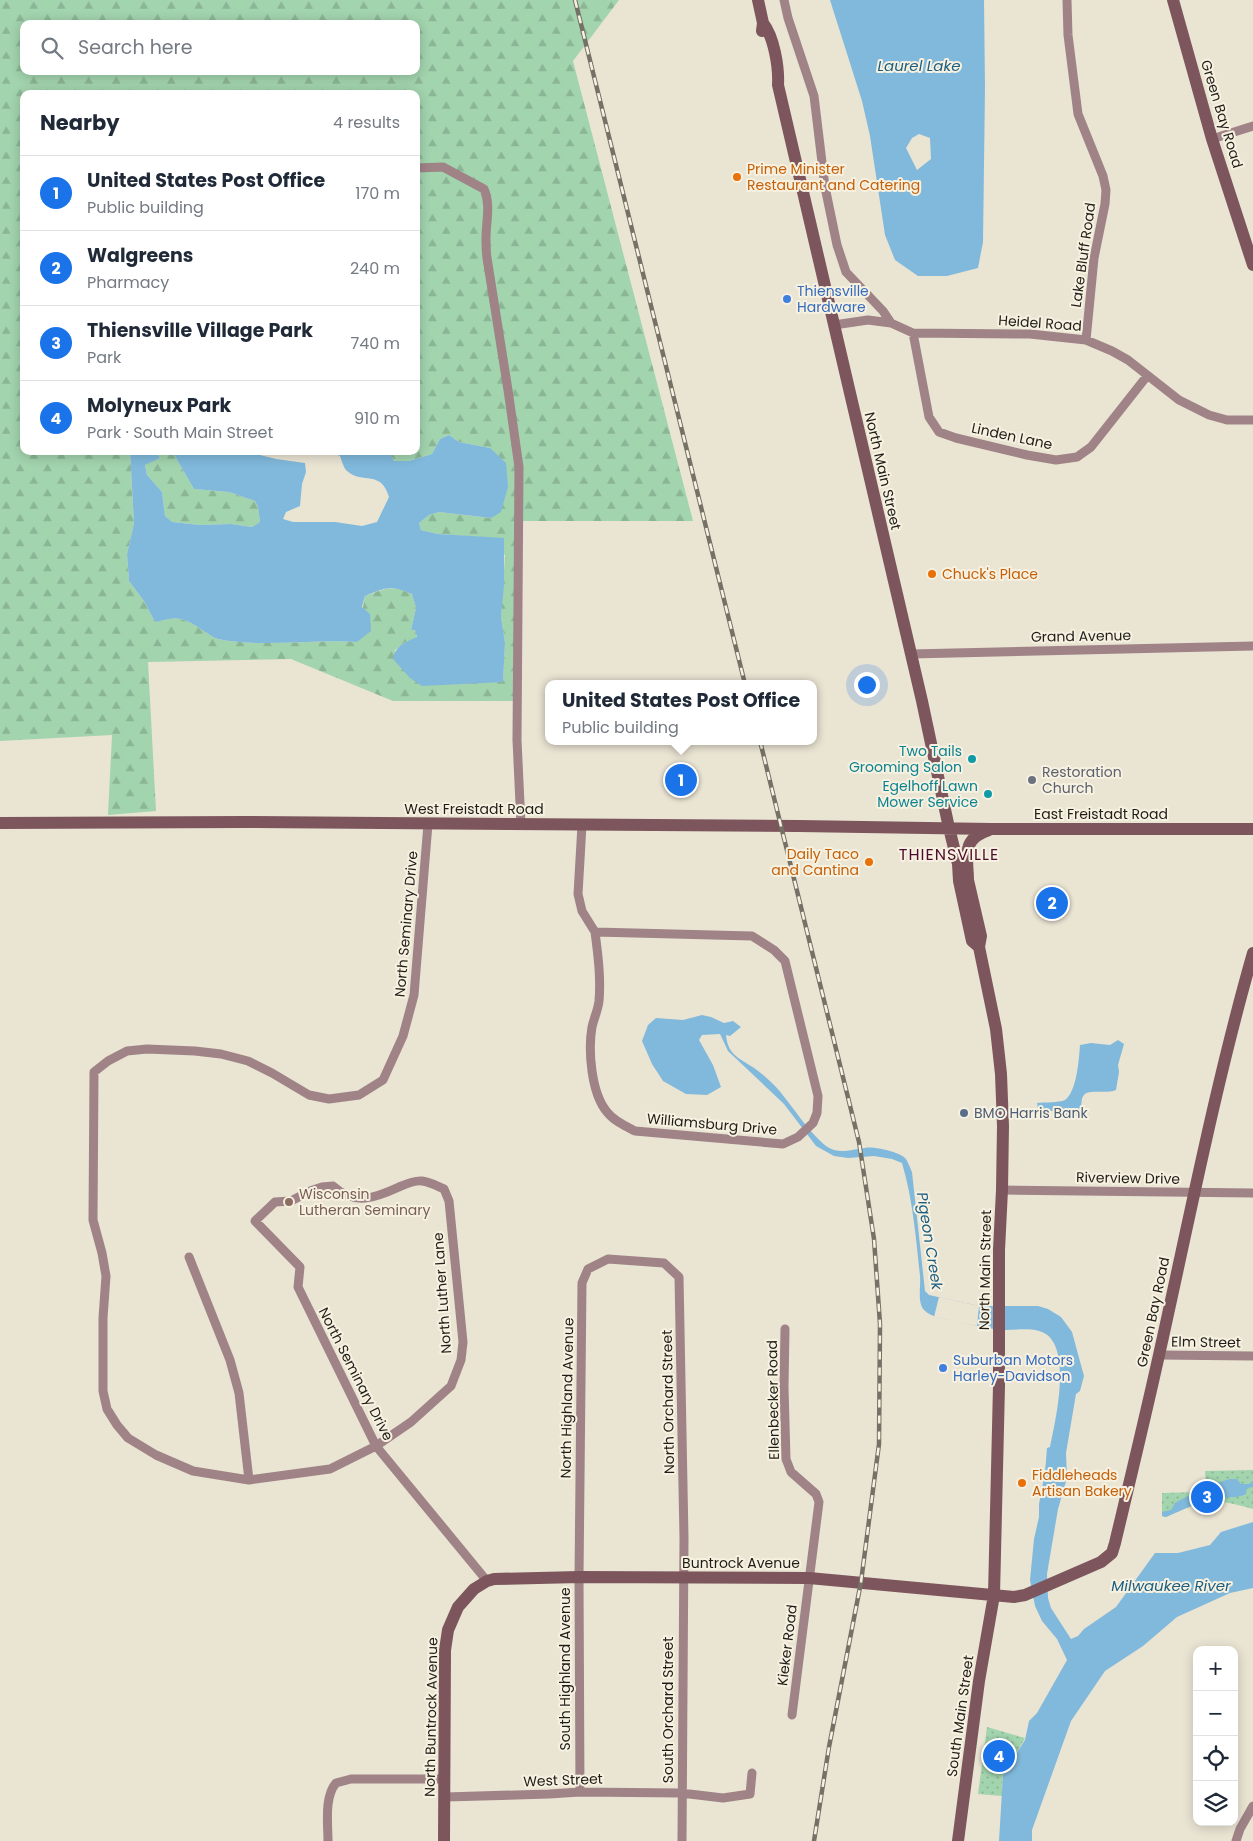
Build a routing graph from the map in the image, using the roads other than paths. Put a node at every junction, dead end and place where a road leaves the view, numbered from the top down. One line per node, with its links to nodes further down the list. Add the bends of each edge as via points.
1 (758, 0): 10 (street, North Main Street, via 779,72 778,85)
2 (784, 0): 9 (street, via 814,96 836,245 846,272)
3 (1067, 0): 12 (street, Lake Bluff Road, via 1078,114 1106,190 1094,258)
4 (1173, 0): 6 (street, Green Bay Road)
5 (1253, 126): 6 (street)
6 (1212, 139): 8 (street, Green Bay Road)
7 (420, 168): 19 (street, via 451,170 484,189 487,196 487,258 519,467 517,740)
8 (1253, 265)
9 (891, 323): 10 (street, Heidel Road, via 868,320); 11 (street, Heidel Road)
10 (834, 325): 16 (street, North Main Street)
11 (913, 333): 12 (street, Heidel Road, via 1030,334); 13 (street, Linden Lane, via 929,418 939,432 1027,455 1056,460 1077,457 1091,447)
12 (1086, 340): 13 (street, Heidel Road, via 1128,360)
13 (1147, 376): 14 (street, Heidel Road, via 1179,400 1209,415 1227,420)
14 (1253, 420)
15 (1253, 646): 16 (street, Grand Avenue)
16 (911, 654): 21 (street, North Main Street)
17 (0, 823): 18 (street, West Freistadt Road)
18 (428, 824): 19 (street, West Freistadt Road); 29 (street, North Seminary Drive, via 414,995 403,1036)
19 (521, 825): 20 (street, West Freistadt Road)
20 (582, 825): 21 (street, West Freistadt Road); 26 (street, Williamsburg Drive, via 578,894 582,911)
21 (949, 828): 22 (street, East Freistadt Road); 24 (street, North Main Street)
22 (992, 829): 23 (street, East Freistadt Road); 25 (street, via 975,836 968,846)
23 (1253, 829)
24 (958, 864): 25 (street, North Main Street); 27 (street, North Main Street, via 972,941)
25 (968, 880): 27 (street, North Main Street, via 981,936)
26 (595, 932): 26 (street, Williamsburg Drive, via 600,984 592,1027 591,1066 597,1093 606,1111 635,1131 783,1144 798,1137 814,1123 818,1096 790,977 785,961 774,950 752,936)
27 (979, 947): 30 (street, North Main Street, via 996,1029 1001,1074)
28 (1253, 953): 31 (street, Green Bay Road)
29 (383, 1080): 40 (street, North Luther Lane, via 359,1095 329,1099 309,1095 248,1061 221,1054 147,1049 127,1051 94,1072 92,1220 106,1276 102,1367 107,1409 128,1438 156,1455 193,1471)
30 (1002, 1190): 31 (street, Riverview Drive); 45 (street, North Main Street)
31 (1194, 1193): 32 (street, Riverview Drive); 37 (street, Green Bay Road)
32 (1253, 1193)
33 (255, 1221): 39 (street, North Seminary Drive, via 300,1267 298,1287); 39 (street, North Luther Lane, via 275,1202 291,1201 322,1187 333,1186 341,1193 364,1199 420,1181 444,1189 449,1201 462,1332 461,1360 451,1386 411,1422)
34 (189, 1257): 40 (street, via 230,1360 239,1393)
35 (633, 1260): 41 (street, North Highland Avenue, via 608,1259 588,1269 582,1283); 43 (street, North Orchard Street, via 664,1263 680,1277)
36 (785, 1329): 42 (street, Ellenbecker Road, via 786,1459 792,1472 816,1494 819,1502)
37 (1159, 1355): 38 (street, Elm Street); 45 (street, Green Bay Road, via 1112,1553 1101,1562 1032,1592 1014,1597)
38 (1253, 1356)
39 (376, 1446): 40 (street, North Luther Lane, via 330,1469); 44 (street, North Seminary Drive)
40 (249, 1480)
41 (579, 1577): 43 (street, Buntrock Avenue); 44 (street, Buntrock Avenue); 49 (street, South Highland Avenue)
42 (809, 1578): 43 (street, Buntrock Avenue); 45 (street, Buntrock Avenue); 46 (street, Kieker Road)
43 (683, 1579): 50 (street, South Orchard Street)
44 (488, 1580): 48 (street, North Buntrock Avenue, via 465,1597 448,1630 445,1650)
45 (994, 1595): 56 (street, South Main Street)
46 (792, 1715)
47 (752, 1772): 50 (street, via 750,1794 723,1798)
48 (445, 1779): 51 (street, North Buntrock Avenue); 53 (street, via 351,1779 336,1783 329,1801)
49 (580, 1792): 50 (street, West Street); 51 (street, West Street)
50 (681, 1793): 55 (street, South Orchard Street)
51 (445, 1797): 54 (street, North Buntrock Avenue)
52 (1253, 1806): 57 (street)
53 (328, 1841)
54 (444, 1841)
55 (682, 1841)
56 (958, 1841)
57 (1236, 1841)

